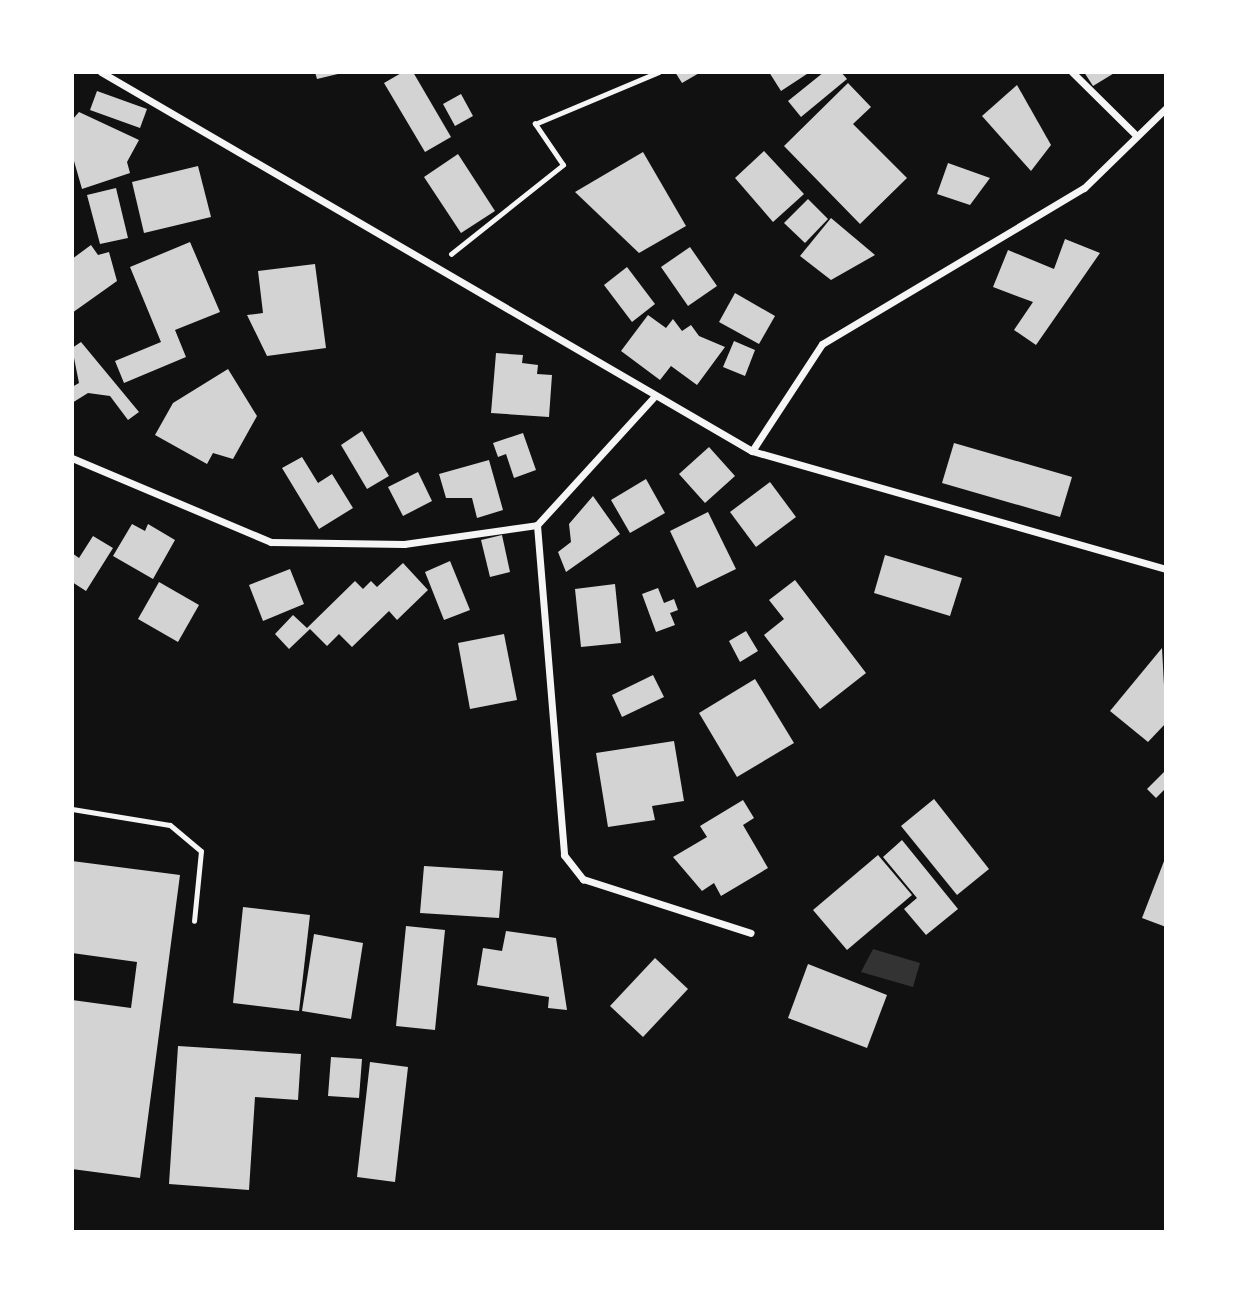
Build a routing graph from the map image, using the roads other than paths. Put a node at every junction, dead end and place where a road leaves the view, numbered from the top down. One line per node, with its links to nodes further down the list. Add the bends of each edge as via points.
1 (101, 72): 5 (street)
2 (1072, 72): 4 (street)
3 (1166, 108): 4 (street)
4 (1137, 136): 6 (street, via 1084,188 822,344)
5 (654, 397): 6 (street); 8 (street)
6 (752, 451): 9 (street)
7 (72, 458): 8 (street, via 271,542 404,544)
8 (537, 525): 12 (street, via 564,855 583,879)
9 (1166, 569)
10 (72, 809): 11 (lane, via 170,825 201,851)
11 (194, 921)
12 (751, 933)

